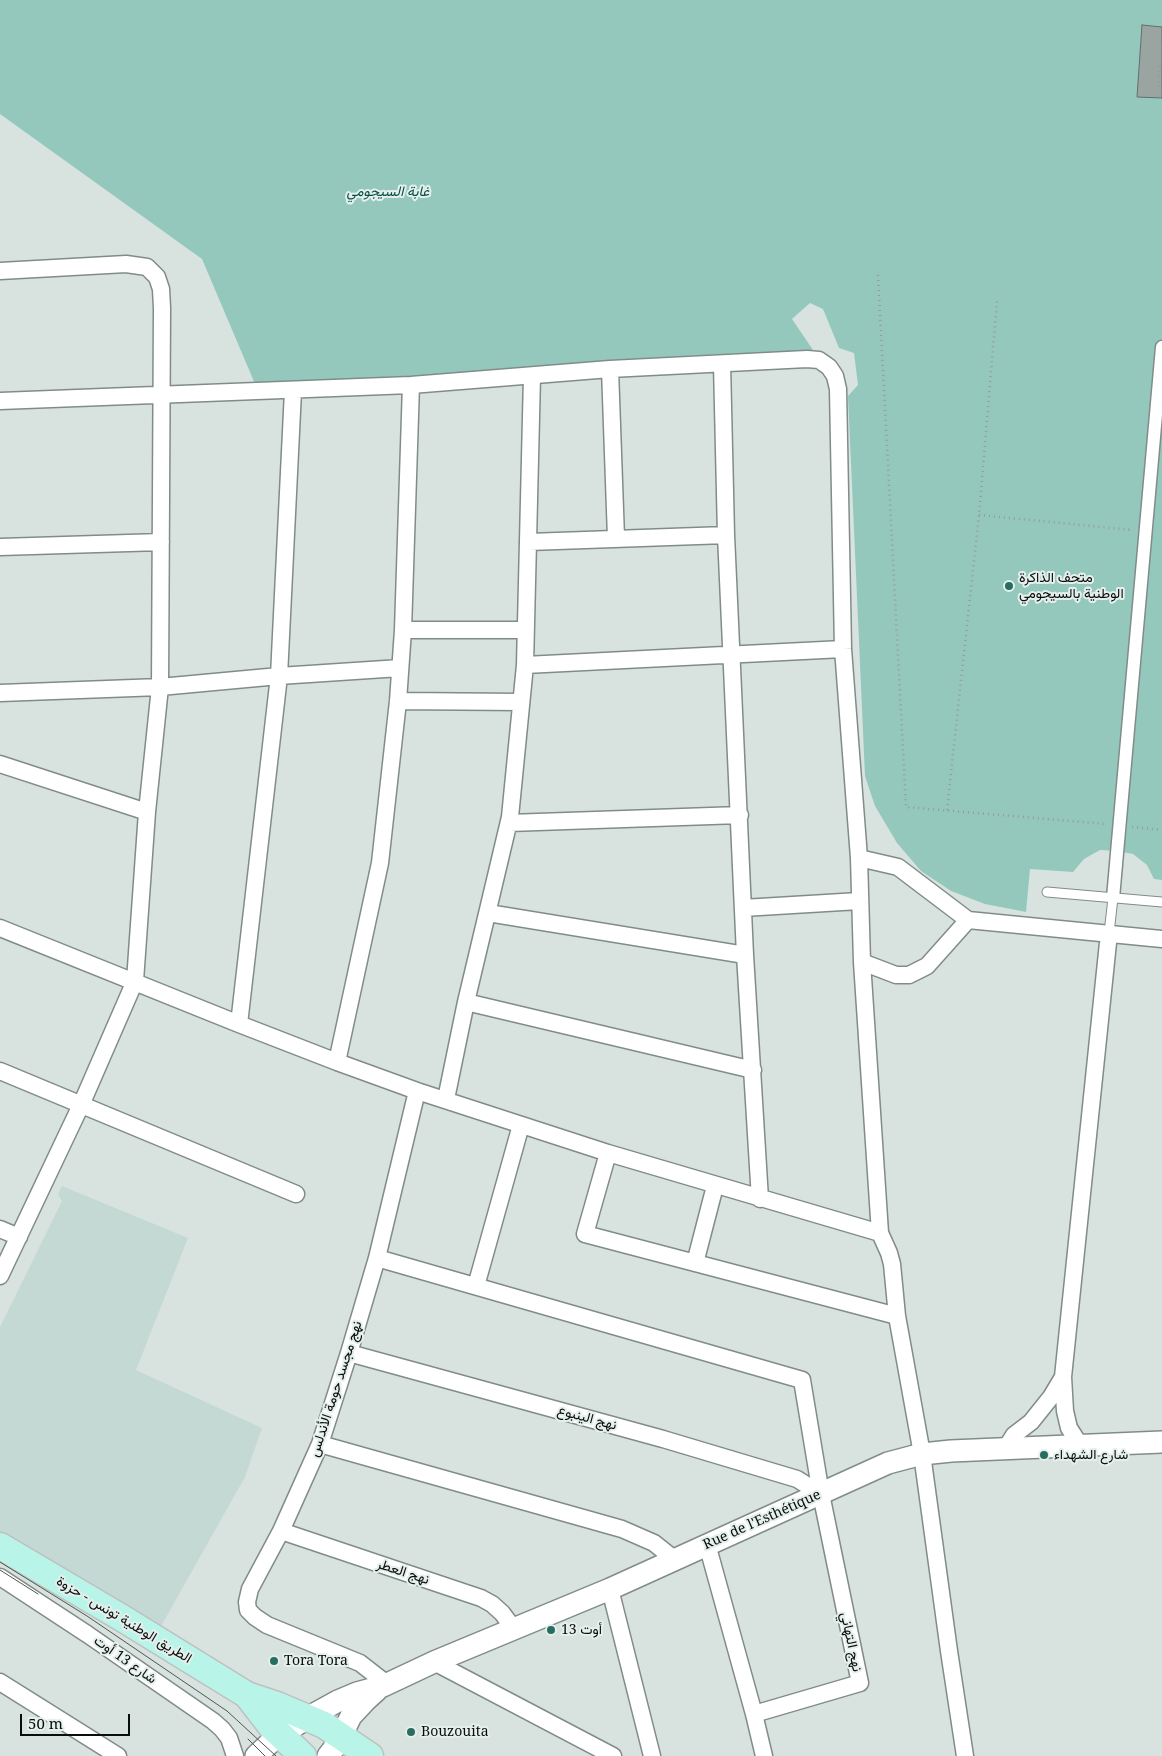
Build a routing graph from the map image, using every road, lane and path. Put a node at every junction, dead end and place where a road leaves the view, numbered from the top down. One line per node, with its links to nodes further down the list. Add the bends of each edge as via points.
1 (1162, 46): 2 (path, via 1158,84)
2 (1162, 91)
3 (0, 271): 12 (street, via 126,264 147,267 161,289)
4 (878, 276): 33 (path, via 906,807)
5 (997, 301): 14 (path)
6 (1162, 346): 15 (street)
7 (722, 364): 8 (street); 16 (street); 23 (street, via 819,360 835,376 838,389)
8 (610, 369): 9 (street); 17 (street)
9 (532, 376): 10 (street); 19 (street)
10 (411, 385): 11 (street); 21 (street)
11 (293, 391): 12 (street); 27 (street)
12 (161, 394): 13 (street); 18 (street)
13 (0, 401)
14 (980, 515): 15 (path); 33 (path)
15 (1145, 531): 37 (street)
16 (726, 535): 17 (street); 24 (street)
17 (616, 538): 19 (street)
18 (161, 542): 20 (street); 28 (street)
19 (529, 542): 22 (street)
20 (0, 547)
21 (403, 630): 22 (street); 26 (street)
22 (525, 630): 25 (street)
23 (843, 649): 24 (street); 39 (street)
24 (733, 655): 25 (street); 35 (street)
25 (525, 665): 31 (street)
26 (400, 668): 27 (street); 30 (street)
27 (279, 676): 28 (street); 54 (street)
28 (160, 687): 29 (street); 34 (street)
29 (0, 693)
30 (398, 701): 31 (street); 55 (street, via 380,864)
31 (521, 702): 36 (street)
32 (0, 764): 34 (street)
33 (948, 810): 37 (path)
34 (147, 812): 52 (street)
35 (740, 815): 36 (street); 44 (street)
36 (509, 823): 45 (street)
37 (1119, 825): 38 (path); 41 (street)
38 (1162, 830)
39 (858, 858): 42 (street); 46 (street, via 898,867)
40 (1047, 892): 41 (lane)
41 (1113, 898): 43 (lane); 48 (lane)
42 (859, 901): 44 (street); 51 (street)
43 (1162, 902)
44 (743, 908): 50 (street)
45 (488, 913): 50 (street); 53 (street)
46 (968, 920): 48 (street); 51 (street, via 927,966 909,975 896,975)
47 (0, 928): 52 (street)
48 (1109, 933): 49 (street); 75 (street)
49 (1162, 938)
50 (745, 955): 56 (street)
51 (862, 962): 67 (street)
52 (135, 981): 54 (street); 60 (street)
53 (466, 1002): 56 (street); 59 (street)
54 (239, 1024): 55 (street)
55 (337, 1062): 58 (street)
56 (753, 1070): 65 (street)
57 (0, 1071): 60 (street)
58 (418, 1091): 59 (street); 69 (street, نهج مجسد حومة الأندلس)
59 (446, 1099): 61 (street)
60 (81, 1105): 64 (street); 68 (street)
61 (521, 1125): 62 (street); 72 (street)
62 (608, 1153): 63 (street); 70 (street, via 585,1234)
63 (715, 1186): 65 (street); 70 (street)
64 (296, 1194)
65 (760, 1199): 67 (street)
66 (0, 1229): 68 (street)
67 (880, 1233): 73 (street, via 892,1264)
68 (19, 1237): 71 (street)
69 (377, 1258): 72 (street); 74 (street, نهج مجسد حومة الأندلس)
70 (695, 1263): 73 (street)
71 (0, 1276)
72 (476, 1286): 81 (street, via 802,1380)
73 (897, 1316): 80 (street)
74 (349, 1354): 77 (street, نهج مجسد حومة الأندلس); 81 (street, نهج الينبوع, via 662,1439 796,1479)
75 (1063, 1377): 78 (street, via 1069,1428); 79 (street, via 1031,1422 1014,1435)
76 (1162, 1442): 78 (street, Rue de l'Esthétique)
77 (320, 1444): 82 (street, نهج مجسد حومة الأندلس); 85 (street, via 622,1529 654,1543)
78 (1080, 1446): 79 (street, Rue de l'Esthétique)
79 (1006, 1448): 80 (street, Rue de l'Esthétique)
80 (922, 1454): 81 (street, Rue de l'Esthétique, via 888,1462); 105 (street)
81 (821, 1494): 83 (street, Rue de l'Esthétique); 93 (street, نهج التهاني, via 860,1683)
82 (281, 1531): 88 (street, نهج العطر, via 481,1598 502,1613); 91 (street, نهج مجسد حومة الأندلس, via 250,1589 246,1602 248,1610 267,1624 360,1664)
83 (707, 1544): 85 (street, Rue de l'Esthétique); 93 (street)
84 (0, 1546): 92 (main road, الطريق الوطنية تونس - حزوة)
85 (674, 1559): 87 (street, Rue de l'Esthétique)
86 (0, 1577): 98 (street, شارع 13 أوت, via 213,1721 229,1738)
87 (610, 1589): 88 (street, Rue de l'Esthétique); 103 (street)
88 (514, 1629): 89 (street, Rue de l'Esthétique)
89 (434, 1662): 91 (street, Rue de l'Esthétique); 102 (street)
90 (0, 1682): 97 (street)
91 (385, 1685): 94 (street, Rue de l'Esthétique, via 338,1700); 96 (street, Rue de l'Esthétique, via 358,1708)
92 (246, 1695): 94 (main road, الطريق الوطنية تونس - حزوة); 95 (main road, الطريق الوطنية تونس - حزوة)
93 (754, 1714): 104 (street)
94 (307, 1718): 95 (street, Rue de l'Esthétique); 96 (main road, الطريق الوطنية تونس - حزوة, via 324,1725)
95 (281, 1736): 99 (street, Rue de l'Esthétique); 100 (main road, الطريق الوطنية تونس - حزوة)
96 (334, 1746): 101 (main road, الطريق الوطنية تونس - حزوة)
97 (118, 1756)
98 (235, 1756)
99 (256, 1756)
100 (303, 1756)
101 (370, 1756)
102 (613, 1756)
103 (652, 1756)
104 (764, 1756)
105 (965, 1756)

